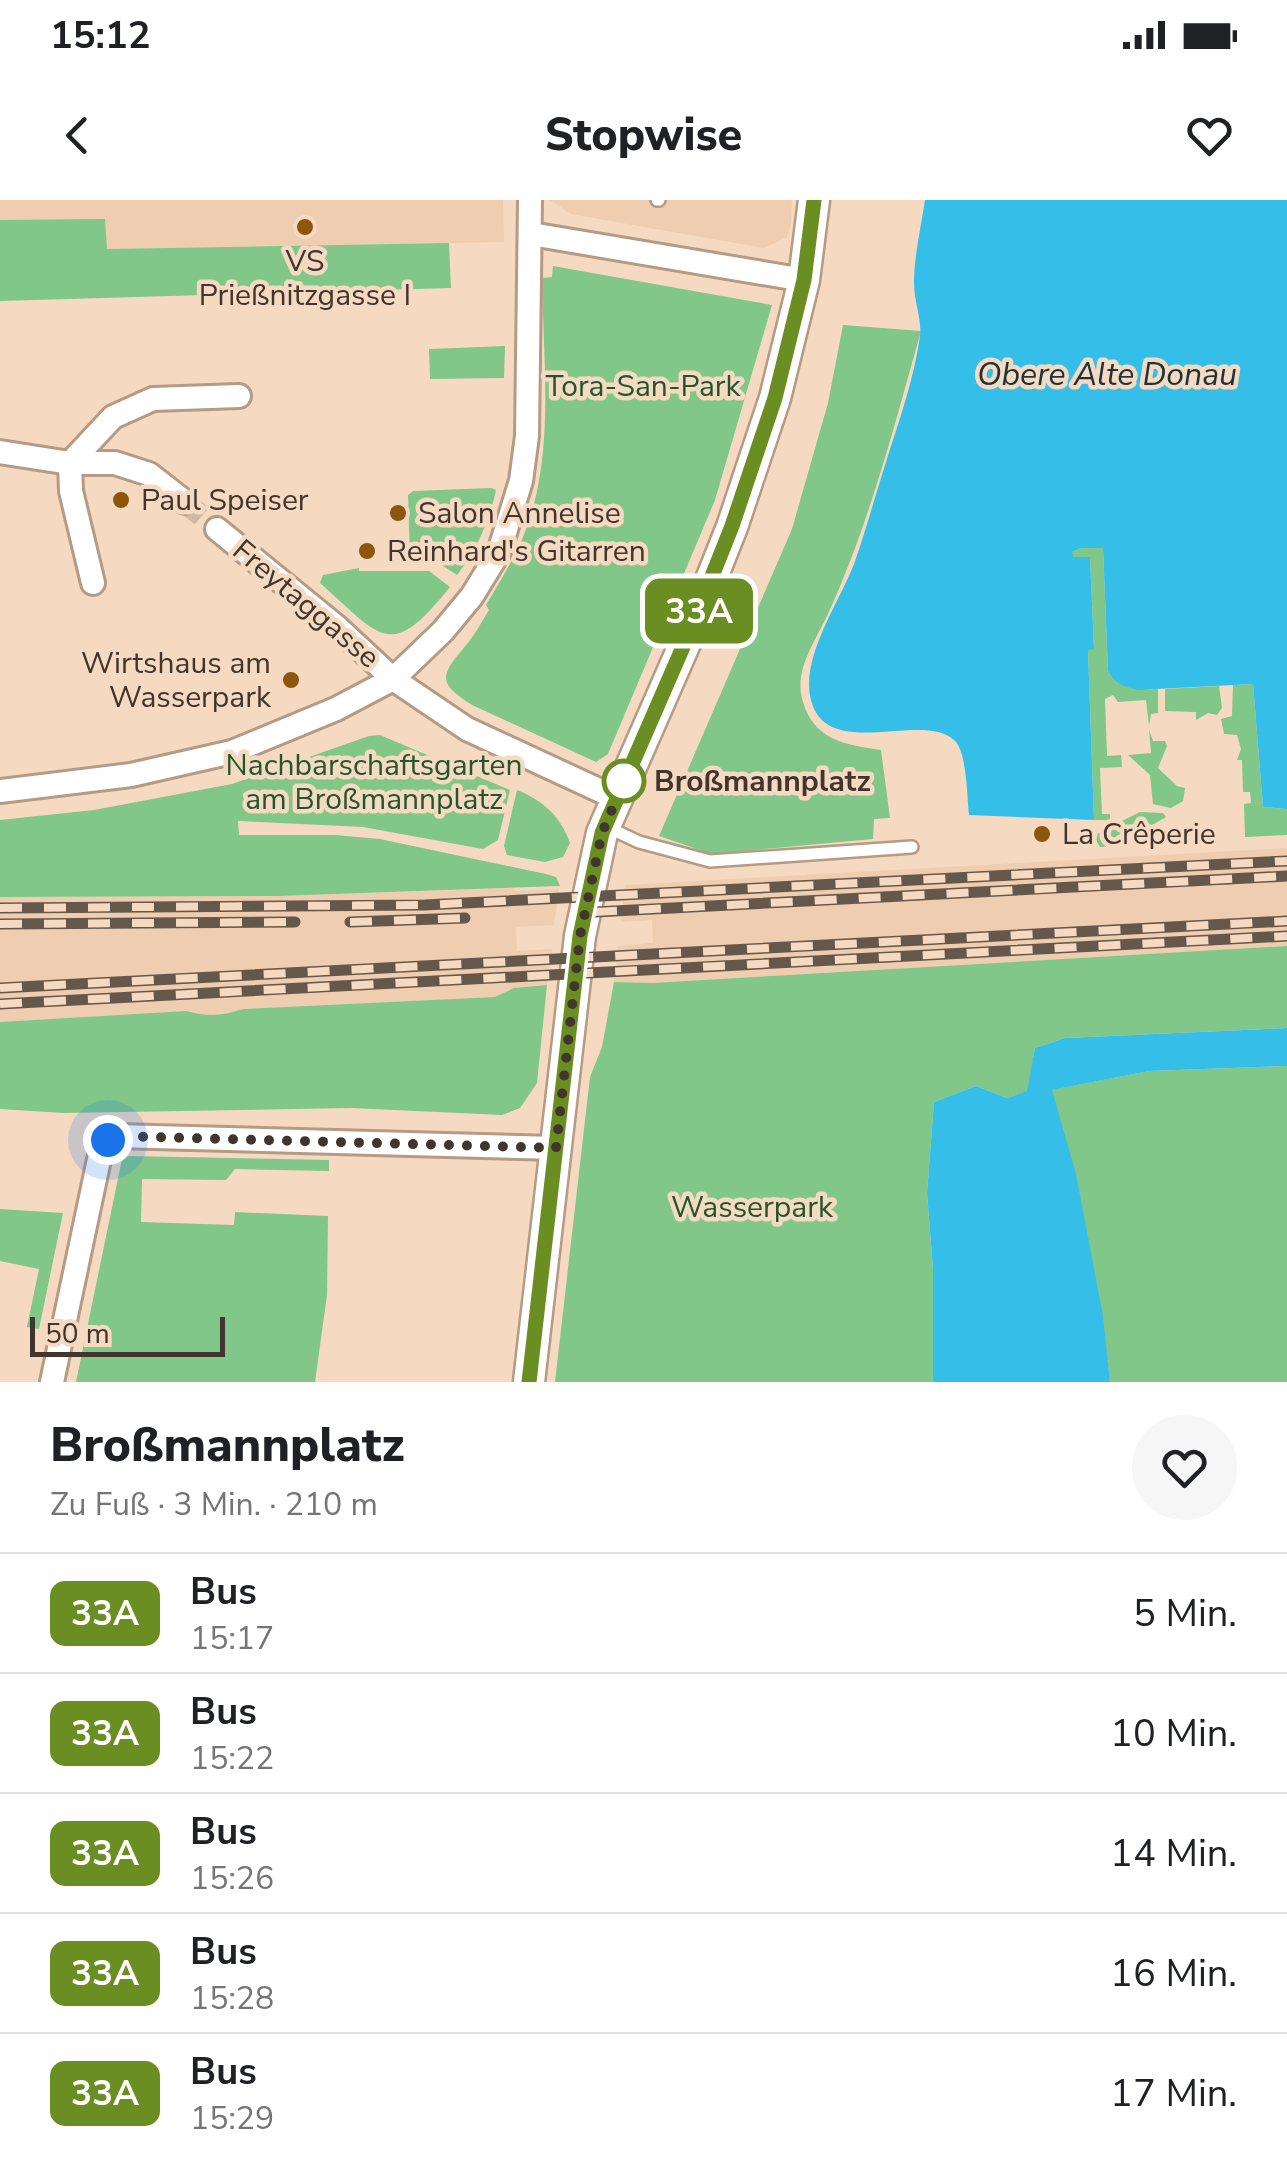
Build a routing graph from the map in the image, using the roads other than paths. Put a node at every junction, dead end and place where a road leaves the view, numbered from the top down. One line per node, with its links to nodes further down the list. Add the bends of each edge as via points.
1 (530, 200): 3 (street)
2 (814, 200): 4 (street)
3 (532, 234): 4 (street); 11 (street, via 527,436 516,504 499,552 472,596)
4 (804, 280): 12 (street, via 775,398 732,526)
5 (239, 396): 7 (street, via 153,399 113,417)
6 (0, 452): 7 (street)
7 (70, 463): 8 (street, via 114,463 149,474); 10 (street)
8 (185, 502)
9 (217, 529): 11 (street, Freytaggasse)
10 (93, 582)
11 (394, 679): 12 (street, via 467,729); 13 (street, via 232,752 131,775)
12 (619, 790): 14 (street)
13 (0, 791)
14 (605, 826): 15 (lane, via 710,861); 16 (street, via 580,936)
15 (912, 847)
16 (556, 1148): 17 (street, via 116,1136 101,1150); 18 (street)
17 (52, 1382)
18 (529, 1382)

